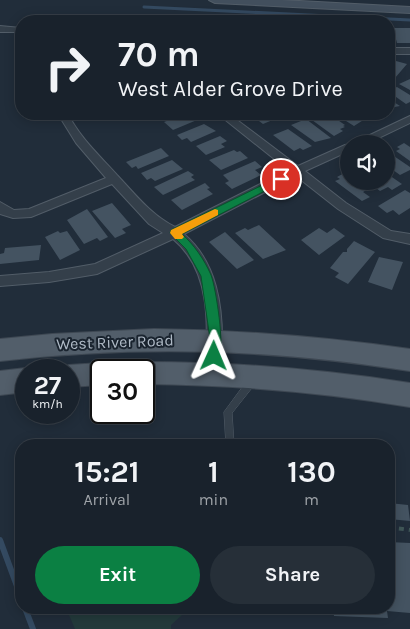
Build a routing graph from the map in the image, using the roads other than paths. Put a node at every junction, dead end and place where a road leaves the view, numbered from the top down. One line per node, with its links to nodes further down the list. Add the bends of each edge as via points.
1 (215, 0): 2 (street)
2 (410, 10)
3 (0, 29): 4 (street)
4 (15, 30)
5 (395, 51): 6 (street)
6 (410, 51)
7 (410, 119): 10 (street)
8 (66, 120): 13 (street)
9 (231, 120): 12 (street)
10 (375, 135)
11 (340, 151): 12 (street)
12 (296, 171): 15 (street); 16 (street, via 388,235)
13 (114, 179): 14 (street, via 15,219); 15 (street, via 156,223)
14 (0, 206)
15 (174, 233): 17 (street, via 97,269); 18 (street, via 190,247 206,276)
16 (410, 240)
17 (0, 281)
18 (216, 339): 19 (main road, West River Road, via 102,341); 20 (main road, West River Road, via 342,348); 22 (street)
19 (0, 350)
20 (410, 360)
21 (155, 373): 22 (main road, West River Road)
22 (213, 373): 23 (main road, West River Road)
23 (256, 376): 26 (main road, West River Road, via 360,386); 27 (lane, via 228,412)
24 (15, 381): 25 (main road)
25 (0, 383)
26 (410, 395)
27 (230, 439)

